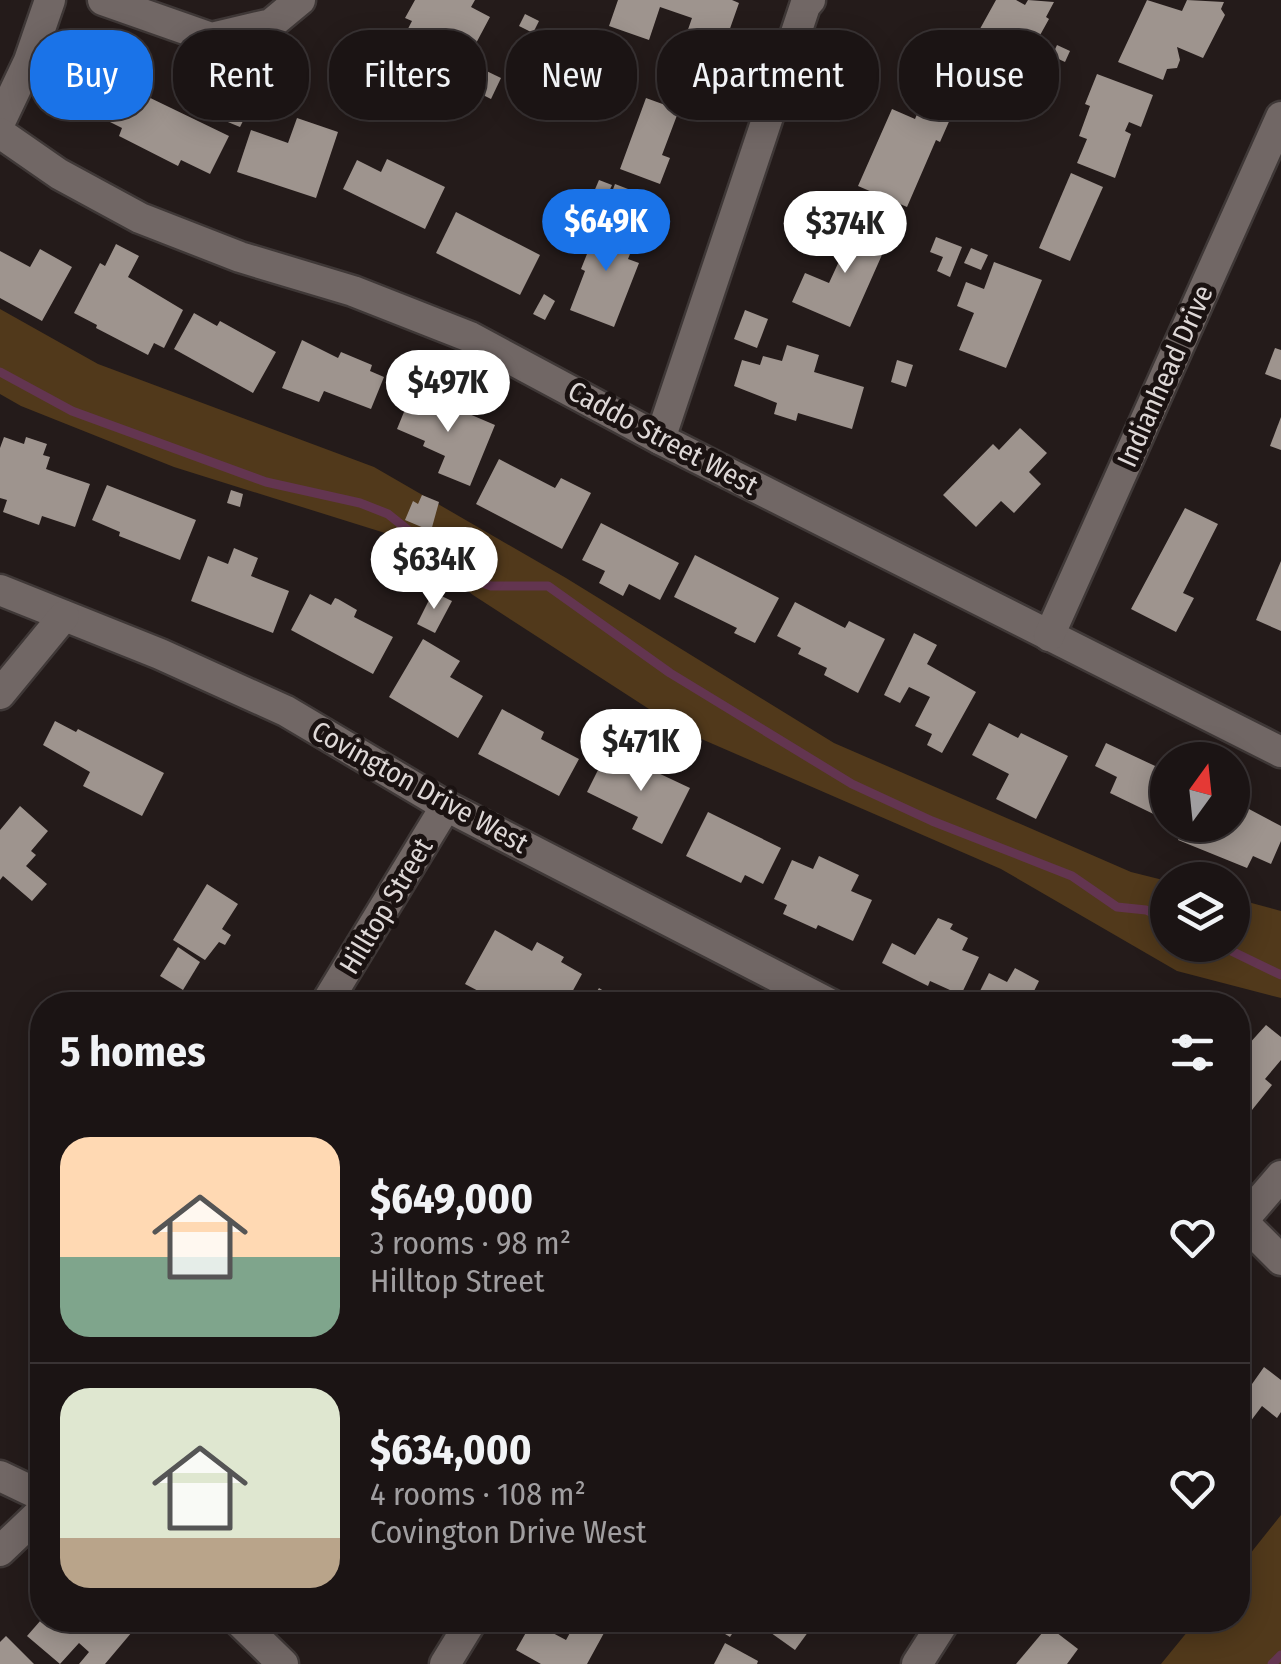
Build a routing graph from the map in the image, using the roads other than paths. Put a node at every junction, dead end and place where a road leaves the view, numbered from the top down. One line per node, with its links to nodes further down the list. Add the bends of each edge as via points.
1 (50, 0): 6 (street)
2 (103, 0): 3 (street, via 211,38 270,24)
3 (300, 0)
4 (810, 0): 8 (street)
5 (1281, 116): 11 (street, Indianhead Drive)
6 (0, 122)
7 (0, 133): 8 (street, Caddo Street West, via 140,218 470,337)
8 (660, 439): 11 (street, Caddo Street West)
9 (0, 590): 10 (street, Covington Drive West)
10 (64, 616): 12 (street); 14 (street, Covington Drive West, via 286,711)
11 (1050, 636): 13 (street, Caddo Street West)
12 (0, 694)
13 (1281, 752)
14 (446, 806): 15 (street, Hilltop Street); 16 (street, Covington Drive West)
15 (333, 992)
16 (807, 992)
17 (1281, 1176): 18 (street)
18 (1250, 1209)
19 (1250, 1231): 20 (street)
20 (1281, 1260)
21 (0, 1476): 22 (street)
22 (30, 1490)
23 (30, 1522): 24 (street)
24 (0, 1551)
25 (250, 1632): 28 (street)
26 (465, 1632): 29 (street)
27 (937, 1632): 30 (street)
28 (284, 1664)
29 (445, 1664)
30 (917, 1664)

